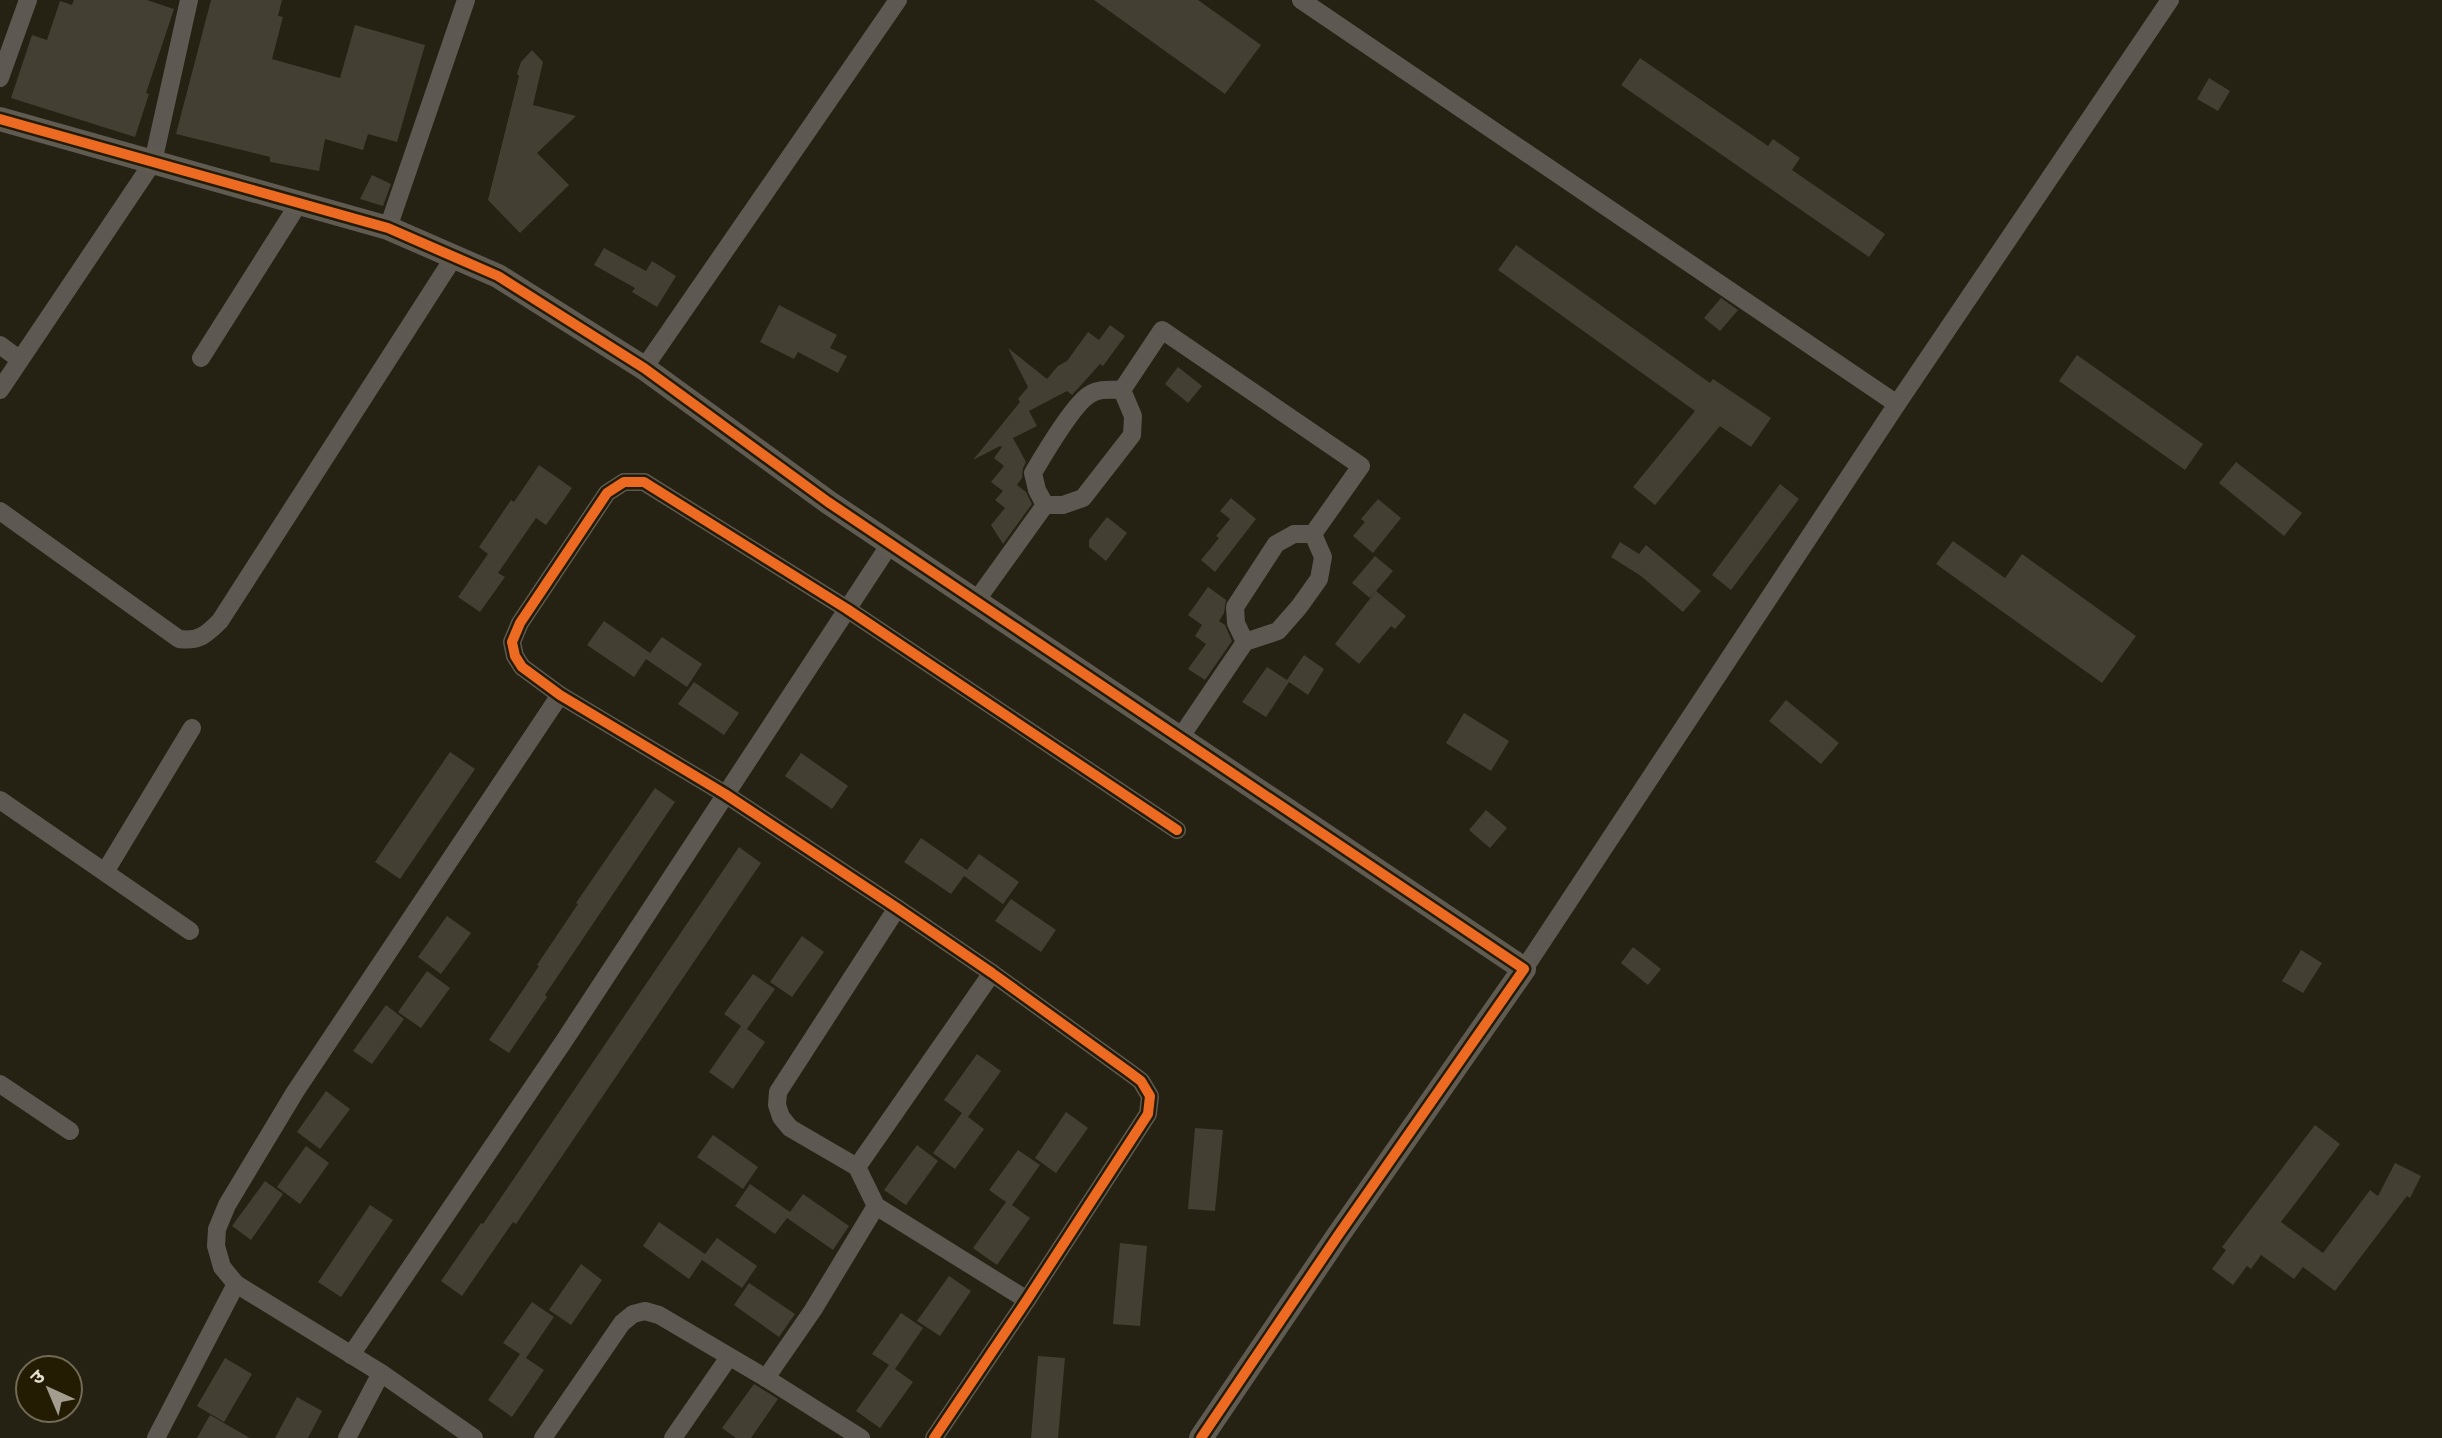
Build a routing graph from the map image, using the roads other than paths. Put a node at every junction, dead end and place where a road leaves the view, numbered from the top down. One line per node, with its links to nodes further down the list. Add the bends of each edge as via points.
1 (27, 0): 7 (street)
2 (189, 0): 9 (street)
3 (466, 0): 11 (street)
4 (898, 0): 16 (street)
5 (1301, 0): 19 (street)
6 (2170, 0): 19 (street)
7 (0, 78)
8 (0, 119): 9 (street)
9 (153, 162): 10 (street); 15 (street)
10 (299, 203): 11 (street); 14 (street)
11 (388, 228): 12 (street)
12 (454, 257): 16 (street, via 498,276); 21 (street, via 220,621 204,637 179,639)
13 (0, 345): 15 (street)
14 (201, 358)
15 (19, 359): 17 (street)
16 (644, 369): 23 (street)
17 (0, 390)
18 (1122, 390): 20 (street, via 1100,390 1087,396 1051,443 1033,473); 20 (street, via 1133,416 1132,435 1083,498); 22 (street, via 1162,330 1361,466)
19 (1897, 404): 36 (street)
20 (1045, 505): 24 (street)
21 (0, 511)
22 (1314, 534): 26 (street, via 1323,557 1319,579 1278,631); 26 (street, via 1294,534 1276,544 1235,607)
23 (890, 544): 24 (street); 25 (street)
24 (976, 601): 29 (street)
25 (847, 609): 27 (street, via 661,491 644,482 624,482 607,493 512,642 522,667); 30 (street); 32 (street)
26 (1245, 642): 29 (street)
27 (560, 695): 30 (street); 42 (street, via 295,1092 228,1205 217,1229 216,1246 222,1267)
28 (192, 728): 33 (street)
29 (1180, 738): 36 (street)
30 (725, 794): 34 (street); 44 (street)
31 (0, 800): 33 (street)
32 (1177, 830)
33 (105, 872): 35 (street)
34 (897, 908): 37 (street); 40 (street, via 778,1092 776,1105 790,1128)
35 (190, 931)
36 (1524, 969): 55 (street)
37 (992, 974): 40 (street); 43 (street, via 1141,1081 1150,1096 1147,1114)
38 (0, 1084): 39 (street)
39 (70, 1131)
40 (857, 1167): 41 (street)
41 (876, 1206): 43 (street); 47 (street)
42 (236, 1284): 44 (street); 48 (street)
43 (1027, 1300): 54 (street)
44 (351, 1355): 46 (street)
45 (729, 1357): 47 (street); 51 (street, via 659,1315 633,1314 622,1323); 52 (street)
46 (381, 1373): 49 (street); 50 (street)
47 (766, 1378): 53 (street)
48 (156, 1438)
49 (346, 1438)
50 (474, 1438)
51 (543, 1438)
52 (673, 1438)
53 (862, 1438)
54 (934, 1438)
55 (1201, 1438)

